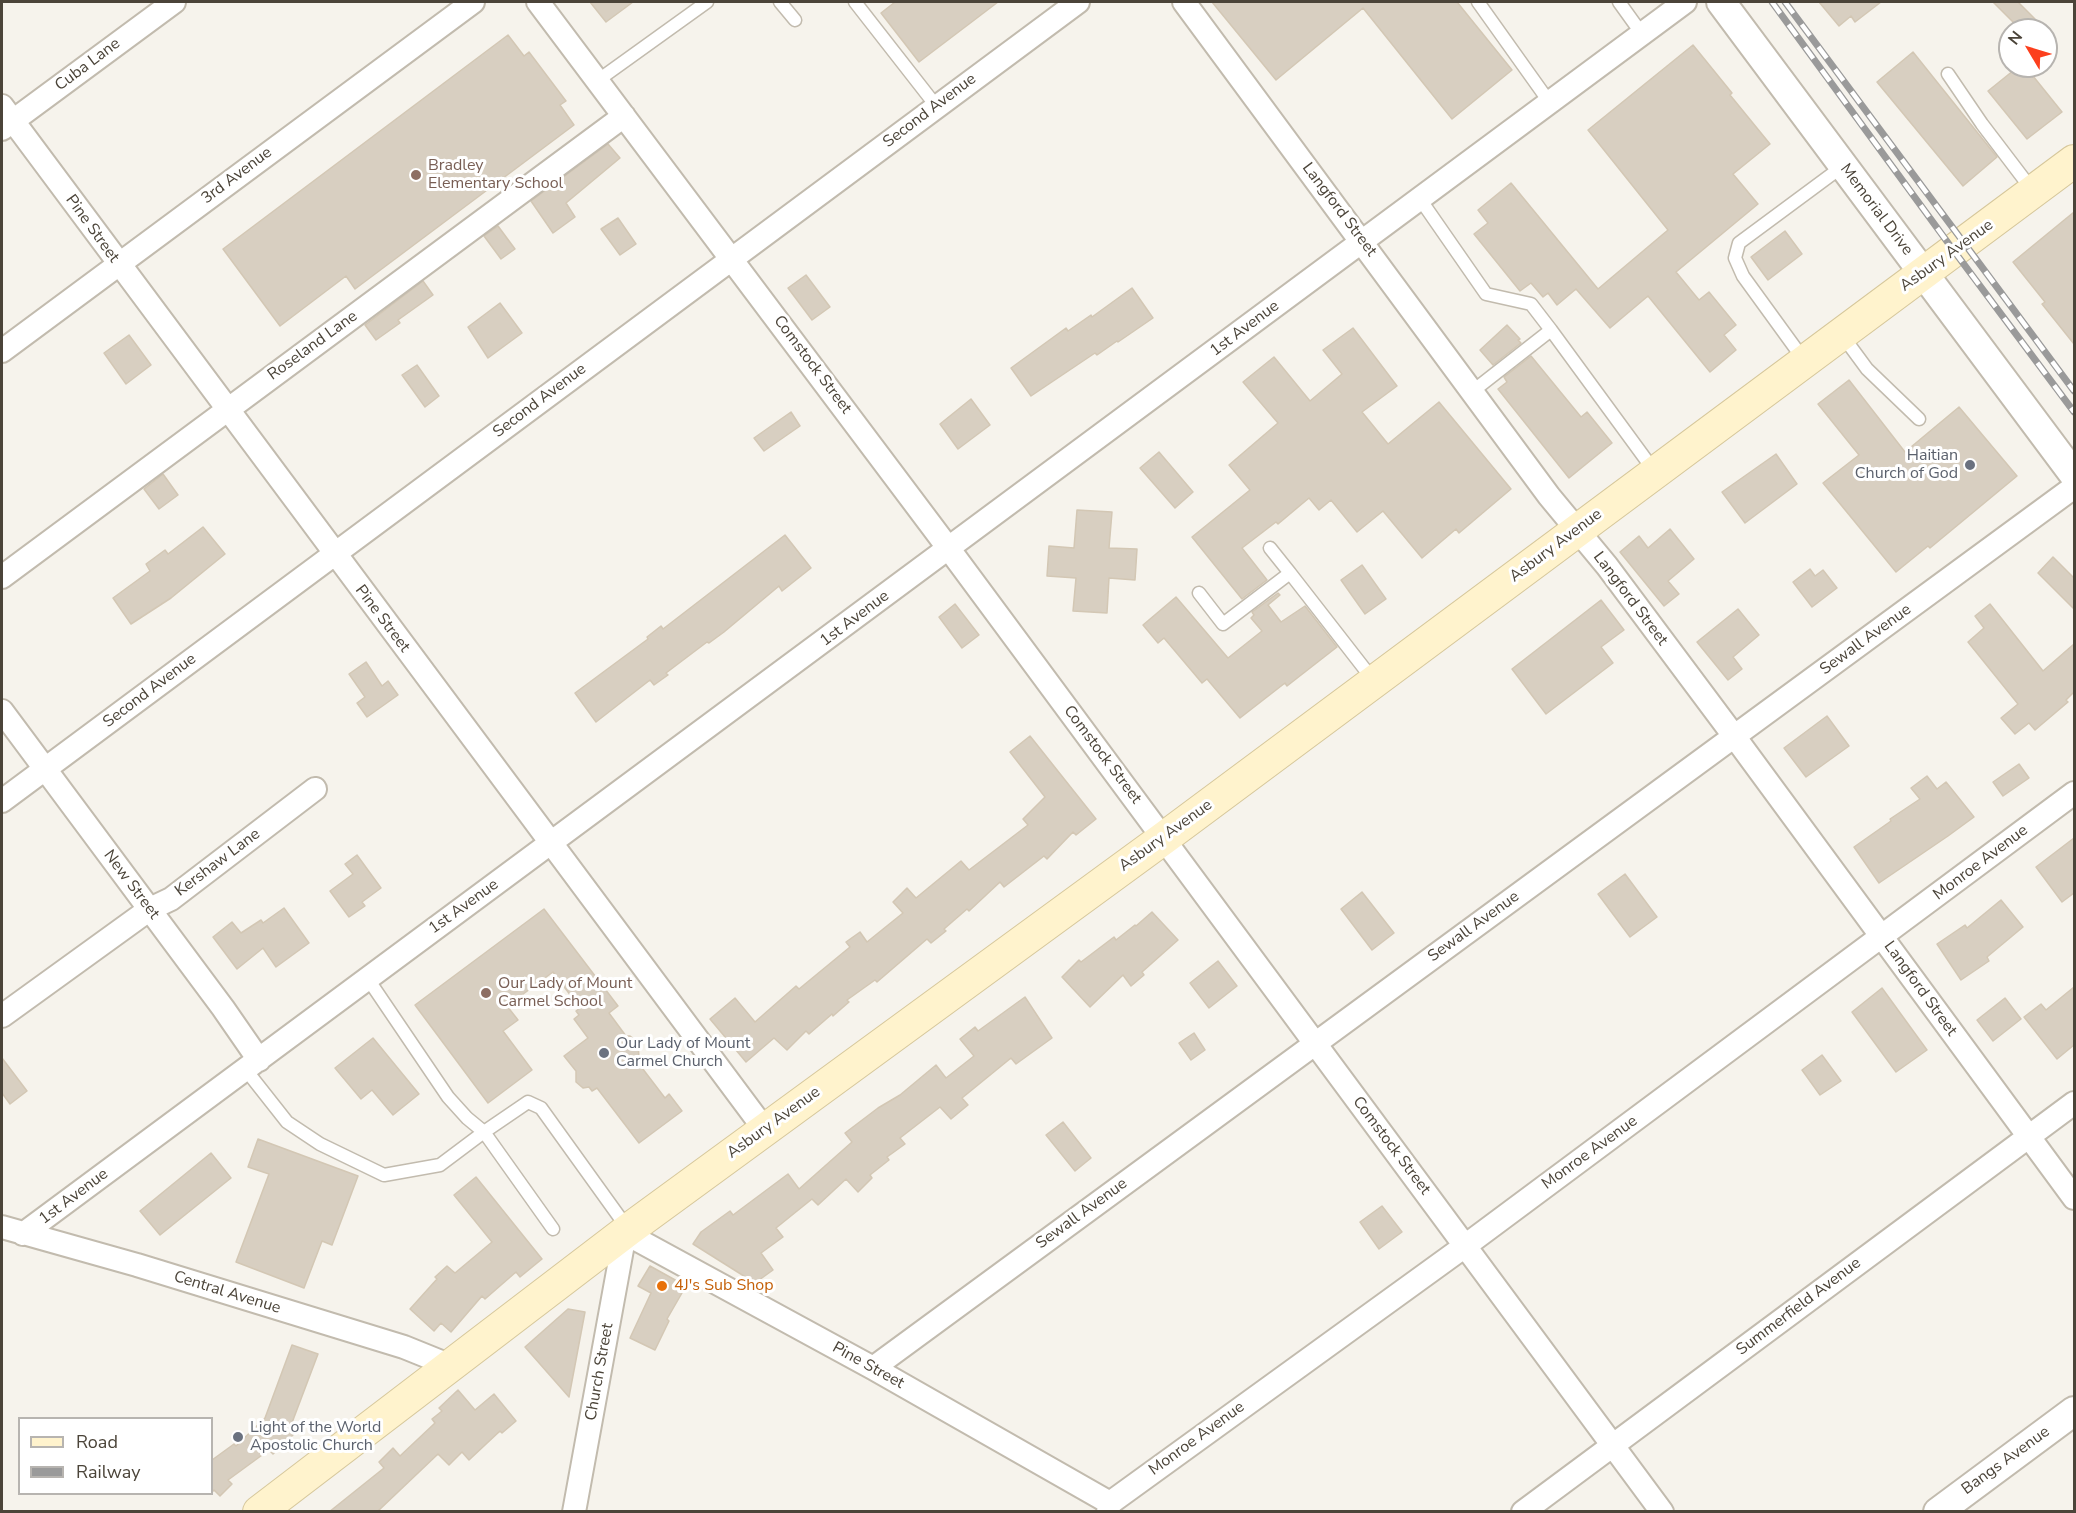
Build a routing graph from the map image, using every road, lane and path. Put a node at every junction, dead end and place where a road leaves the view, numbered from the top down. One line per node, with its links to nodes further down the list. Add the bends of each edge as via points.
1 (174, 2): 20 (street, Cuba Lane)
2 (473, 2): 27 (street, 3rd Avenue)
3 (538, 2): 16 (street, Comstock Street)
4 (707, 2): 16 (lane)
5 (780, 2): 13 (lane)
6 (855, 2): 18 (lane)
7 (1078, 2): 18 (street, Second Avenue)
8 (1184, 2): 25 (street, Langford Street)
9 (1479, 2): 17 (lane)
10 (1618, 2): 14 (lane)
11 (1685, 2): 14 (street, 1st Avenue)
12 (1721, 2): 22 (street, Memorial Drive)
13 (795, 20)
14 (1642, 34): 17 (street, 1st Avenue)
15 (1948, 74): 23 (lane)
16 (597, 81): 19 (street, Comstock Street)
17 (1550, 103): 24 (street, 1st Avenue)
18 (937, 107): 26 (street, Second Avenue)
19 (624, 116): 26 (street, Comstock Street); 34 (street, Roseland Lane)
20 (5, 119): 27 (street, Pine Street)
21 (2074, 161): 23 (main road, Asbury Avenue)
22 (1843, 166): 28 (street, Memorial Drive); 32 (lane, via 1739,243 1735,258 1743,276)
23 (2034, 192): 28 (main road, Asbury Avenue)
24 (1420, 199): 25 (street, 1st Avenue); 29 (lane, via 1486,294 1531,303)
25 (1362, 242): 33 (street, Langford Street); 41 (street, 1st Avenue)
26 (732, 259): 41 (street, Comstock Street); 42 (street, Second Avenue)
27 (118, 264): 31 (street, 3rd Avenue); 34 (street, Pine Street)
28 (1923, 274): 30 (main road, Asbury Avenue); 37 (street, Memorial Drive)
29 (1551, 330): 33 (lane); 36 (lane)
30 (1842, 334): 32 (main road, Asbury Avenue); 35 (lane, via 1867,369)
31 (2, 351)
32 (1805, 361): 36 (main road, Asbury Avenue)
33 (1473, 391): 39 (street, Langford Street)
34 (226, 410): 42 (street, Pine Street); 44 (street, Roseland Lane)
35 (1919, 419)
36 (1655, 472): 39 (main road, Asbury Avenue)
37 (2074, 475)
38 (2074, 487): 48 (street, Sewall Avenue)
39 (1577, 530): 46 (main road, Asbury Avenue); 48 (street, Langford Street)
40 (1270, 548): 43 (lane)
41 (949, 549): 53 (street, Comstock Street); 54 (street, 1st Avenue)
42 (334, 554): 49 (street, Second Avenue); 54 (street, Pine Street)
43 (1290, 573): 45 (lane, via 1223,624); 46 (lane)
44 (2, 577)
45 (1199, 593)
46 (1374, 682): 53 (main road, Asbury Avenue)
47 (2, 711): 49 (street, New Street)
48 (1734, 736): 56 (street, Langford Street); 59 (street, Sewall Avenue)
49 (45, 769): 52 (street, Second Avenue); 55 (street, New Street)
50 (315, 789): 55 (street, Kershaw Lane, via 171,899)
51 (2074, 793): 56 (street, Monroe Avenue)
52 (2, 801)
53 (1164, 838): 59 (street, Comstock Street); 62 (main road, Asbury Avenue)
54 (550, 844): 57 (street, 1st Avenue); 62 (street, Pine Street)
55 (150, 909): 58 (street, Kershaw Lane); 60 (street, New Street, via 223,1008)
56 (1882, 937): 64 (street, Langford Street); 70 (street, Monroe Avenue)
57 (368, 979): 60 (street, 1st Avenue); 63 (lane, via 448,1097)
58 (2, 1016)
59 (1315, 1043): 70 (street, Comstock Street); 72 (street, Sewall Avenue)
60 (252, 1065): 63 (lane, via 287,1122 320,1144 384,1175 440,1165); 69 (street, 1st Avenue)
61 (2074, 1103): 64 (street, Summerfield Avenue)
62 (765, 1130): 68 (main road, Asbury Avenue)
63 (484, 1132): 67 (lane); 68 (lane, via 528,1102 542,1107)
64 (2029, 1137): 65 (street, Langford Street); 74 (street, Summerfield Avenue)
65 (2074, 1198)
66 (2, 1227): 69 (street, Central Avenue)
67 (553, 1229)
68 (627, 1231): 71 (main road, Asbury Avenue); 72 (street, Pine Street); 77 (street, Church Street)
69 (23, 1234): 71 (street, Central Avenue, via 404,1347)
70 (1465, 1245): 74 (street, Comstock Street); 75 (street, Monroe Avenue)
71 (451, 1366): 76 (main road, Asbury Avenue)
72 (873, 1368): 75 (street, Pine Street)
73 (2074, 1411): 80 (street, Bangs Avenue)
74 (1613, 1445): 78 (street, Summerfield Avenue); 79 (street, Comstock Street)
75 (1109, 1507)
76 (259, 1512)
77 (574, 1512)
78 (1523, 1512)
79 (1662, 1512)
80 (1938, 1512)

